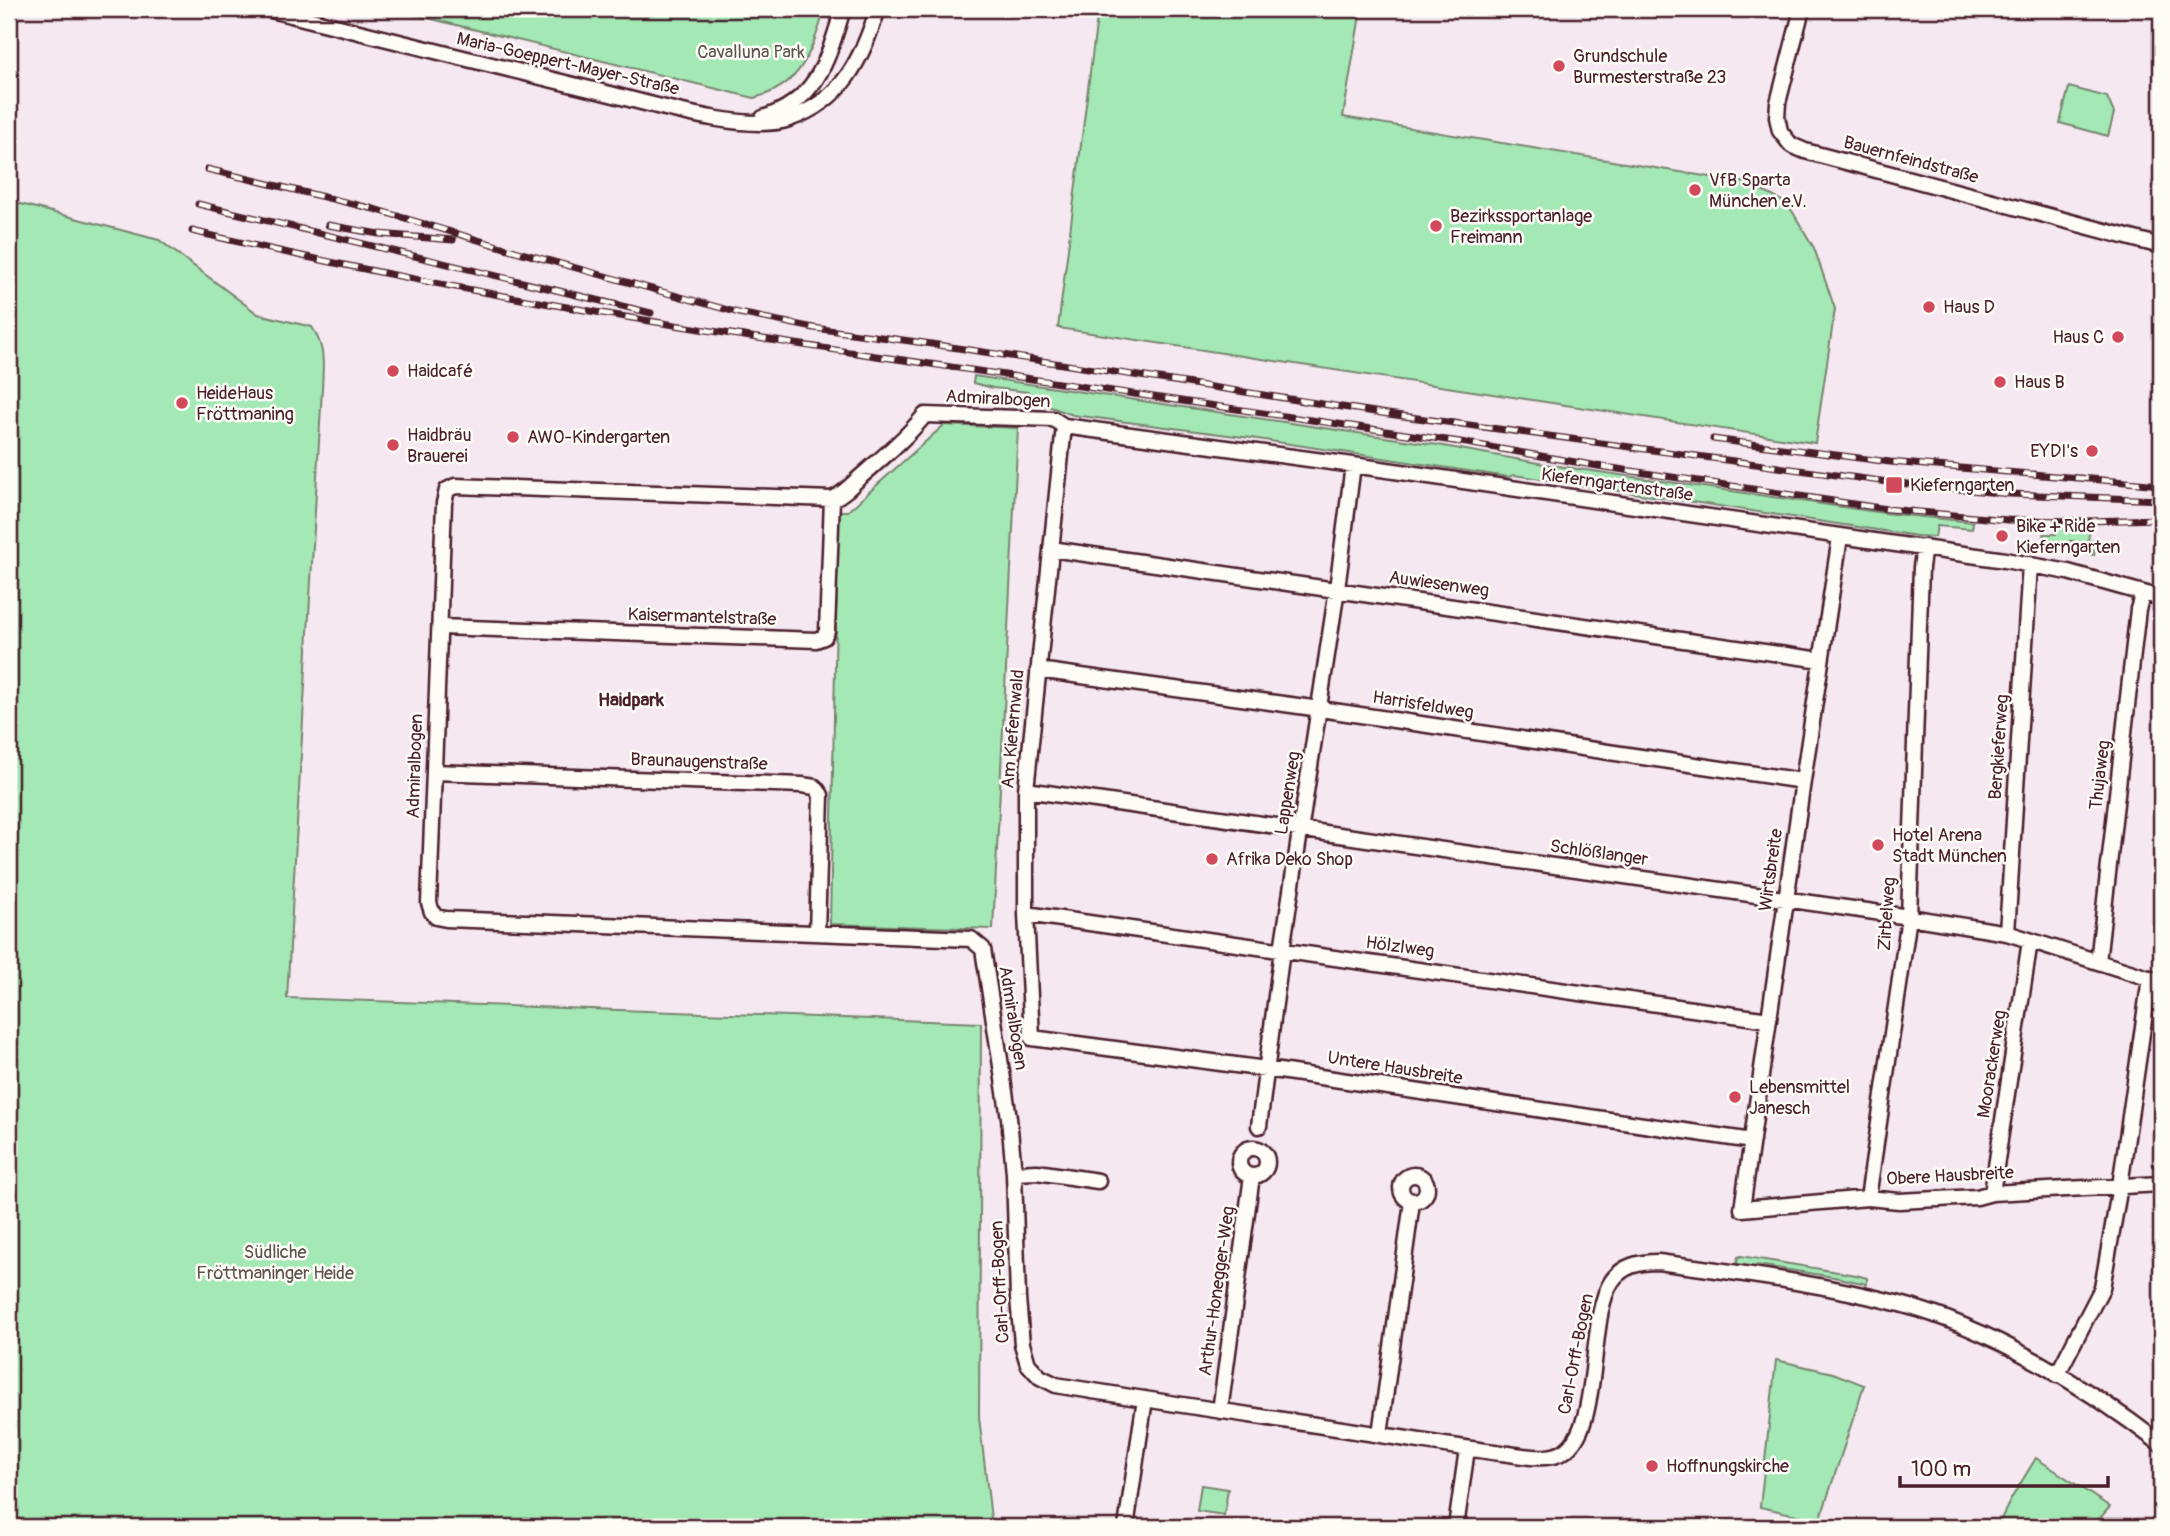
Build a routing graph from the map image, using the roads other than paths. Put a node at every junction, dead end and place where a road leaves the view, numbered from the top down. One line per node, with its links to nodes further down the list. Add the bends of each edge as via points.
1 (268, 9): 5 (street, Maria-Goeppert-Mayer-Straße, via 508,70)
2 (842, 9): 5 (street, Maria-Goeppert-Mayer-Straße, via 828,56 808,92 777,114)
3 (878, 9): 5 (street, Maria-Goeppert-Mayer-Straße, via 856,66 831,96 787,121)
4 (1802, 9): 6 (street, Bauernfeindstraße, via 1777,103 1780,131 1791,145)
5 (738, 121)
6 (2161, 246)
7 (1065, 426): 8 (street, Kieferngartenstraße); 9 (street, Admiralbogen, via 1053,419 925,415); 12 (street, Am Kiefernwald)
8 (1353, 465): 10 (street, Kieferngartenstraße); 14 (street, Lappenweg)
9 (832, 499): 17 (street, Kaisermantelstraße, via 827,631 816,640); 17 (street, Admiralbogen, via 455,485 447,490 444,503)
10 (1840, 537): 11 (street, Kieferngartenstraße); 18 (street, Wirtsbreite)
11 (1924, 547): 13 (street, Kieferngartenstraße); 27 (street, Zirbelweg)
12 (1052, 549): 14 (street, Auwiesenweg); 19 (street, Am Kiefernwald)
13 (2029, 564): 15 (street, Kieferngartenstraße); 29 (street, Bergkieferweg)
14 (1337, 589): 18 (street, Auwiesenweg); 20 (street, Lappenweg)
15 (2143, 593): 16 (street, Kieferngartenstraße); 32 (street, Thujaweg)
16 (2161, 598)
17 (440, 627): 21 (street, Admiralbogen)
18 (1821, 660): 22 (street, Wirtsbreite)
19 (1038, 670): 20 (street, Harrisfeldweg); 23 (street, Am Kiefernwald)
20 (1320, 709): 22 (street, Harrisfeldweg); 24 (street, Lappenweg)
21 (434, 772): 28 (street, Admiralbogen, via 429,903 436,917); 28 (street, Braunaugenstraße, via 815,787 821,795)
22 (1803, 781): 25 (street, Wirtsbreite)
23 (1026, 790): 24 (street, Schlößlanger); 26 (street, Am Kiefernwald)
24 (1302, 828): 25 (street, Schlößlanger); 31 (street, Lappenweg)
25 (1786, 901): 27 (street, Schlößlanger); 34 (street, Wirtsbreite)
26 (1027, 914): 31 (street, Hölzlweg); 35 (street, Am Kiefernwald)
27 (1909, 917): 29 (street, Schlößlanger); 45 (street, Zirbelweg)
28 (817, 933): 39 (street, Admiralbogen, via 971,939 983,949)
29 (2007, 933): 30 (street, Schlößlanger)
30 (2030, 941): 32 (street, Schlößlanger); 44 (street, Moorackerweg)
31 (1282, 950): 34 (street, Hölzlweg); 36 (street, Lappenweg)
32 (2098, 962): 33 (street, Schlößlanger)
33 (2156, 980): 43 (street)
34 (1769, 1020): 38 (street, Wirtsbreite)
35 (1032, 1038): 36 (street, Untere Hausbreite)
36 (1266, 1069): 37 (street, Lappenweg); 38 (street, Untere Hausbreite)
37 (1259, 1126)
38 (1752, 1141): 47 (street, Wirtsbreite)
39 (1014, 1173): 41 (street); 49 (street, Carl-Orff-Bogen, via 1021,1344 1028,1364 1056,1385)
40 (1252, 1176): 50 (street, Arthur-Honegger-Weg)
41 (1098, 1181)
42 (2161, 1184): 43 (street, Obere Hausbreite)
43 (2120, 1186): 44 (street, Obere Hausbreite); 48 (street, via 2102,1288)
44 (1992, 1193): 45 (street, Obere Hausbreite, via 1899,1201)
45 (1868, 1198): 47 (street, Obere Hausbreite)
46 (1412, 1202): 51 (street)
47 (1742, 1209)
48 (2057, 1374): 52 (street, Carl-Orff-Bogen); 53 (street, Carl-Orff-Bogen, via 1997,1342 1902,1304 1840,1289 1640,1262 1625,1268 1611,1282 1578,1438 1559,1454 1539,1457)
49 (1145, 1399): 50 (street, Carl-Orff-Bogen); 54 (street)
50 (1220, 1411): 51 (street, Carl-Orff-Bogen)
51 (1380, 1434): 53 (street, Carl-Orff-Bogen)
52 (2161, 1444)
53 (1467, 1448): 55 (street)
54 (1126, 1527)
55 (1456, 1527)

